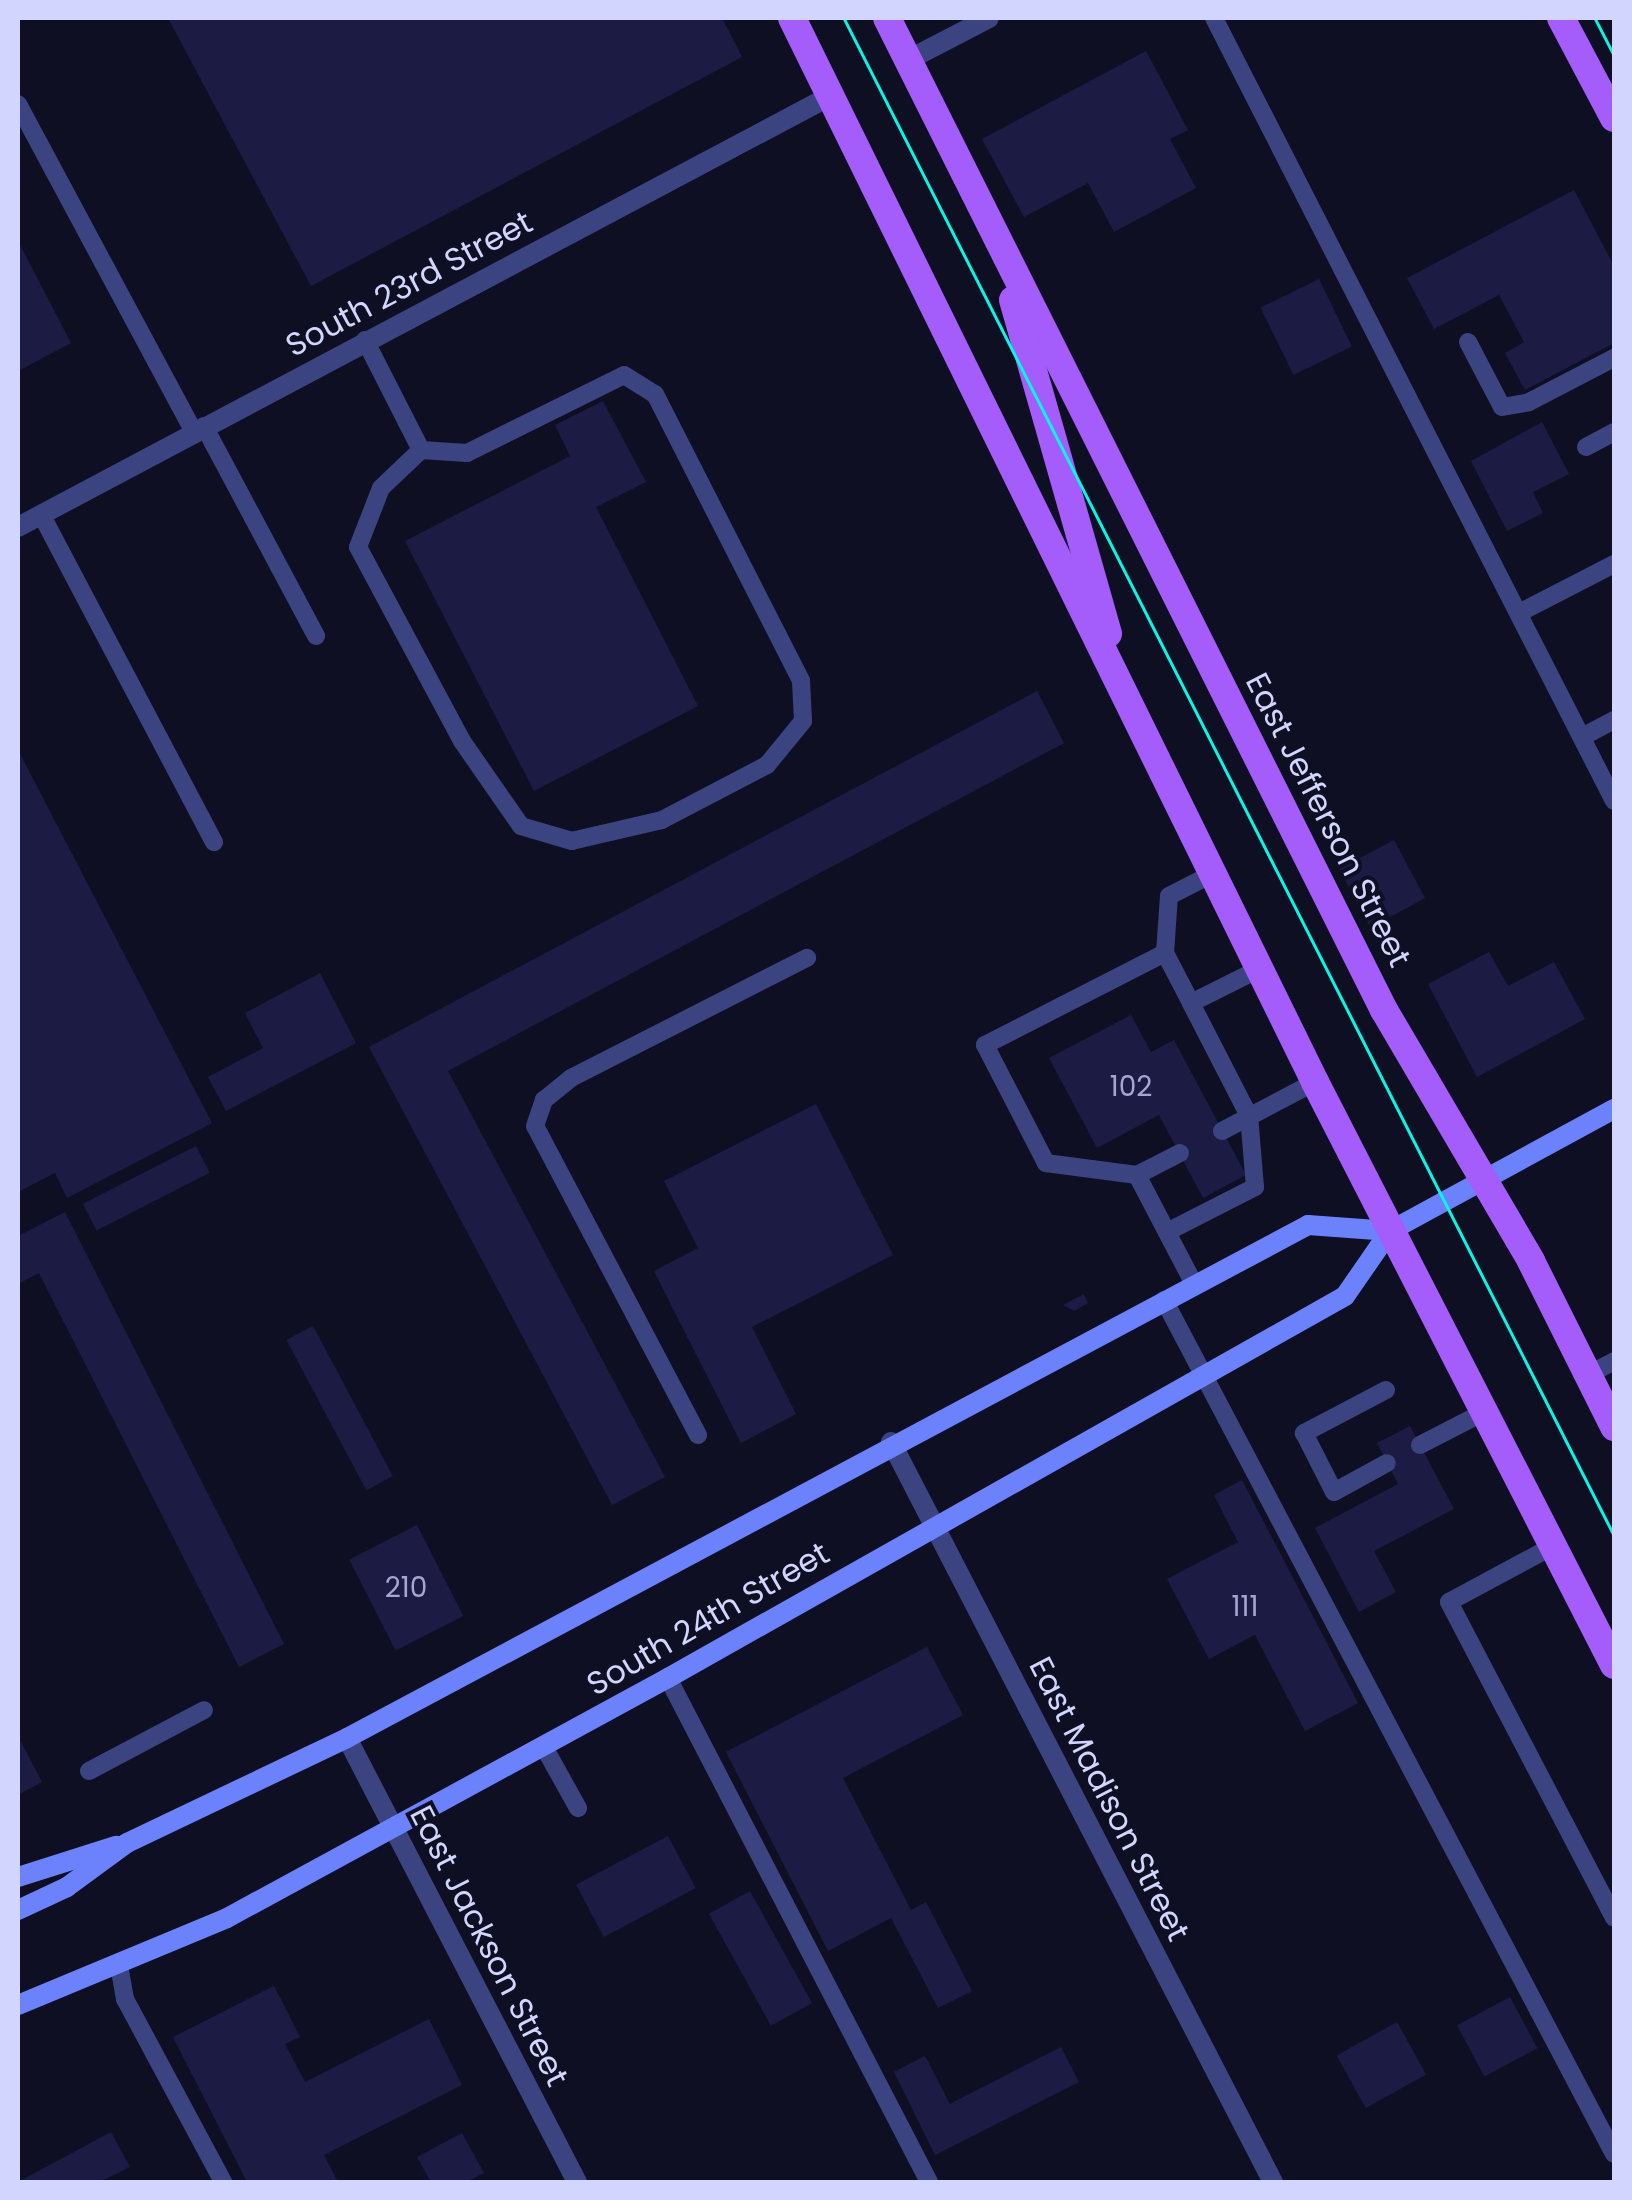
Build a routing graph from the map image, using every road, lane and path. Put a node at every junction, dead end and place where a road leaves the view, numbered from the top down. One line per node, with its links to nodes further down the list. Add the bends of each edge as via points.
1 (792, 18): 7 (main road, East Jefferson Street)
2 (887, 18): 6 (main road, East Jefferson Street)
3 (989, 18): 6 (street)
4 (1214, 18): 21 (lane)
5 (1561, 18): 9 (main road)
6 (908, 60): 10 (main road, East Jefferson Street)
7 (830, 96): 11 (street, South 23rd Street); 23 (main road, East Jefferson Street)
8 (18, 104): 14 (lane)
9 (1614, 118)
10 (995, 236): 23 (main road, East Jefferson Street); 39 (main road, East Jefferson Street, via 1384,1010)
11 (365, 340): 14 (street, South 23rd Street); 17 (lane)
12 (1468, 342): 13 (lane, via 1502,407 1529,402)
13 (1614, 358)
14 (199, 429): 18 (street, South 23rd Street); 22 (lane)
15 (1614, 432): 16 (lane)
16 (1586, 447)
17 (421, 450): 17 (lane, via 467,453 624,374 655,394 801,681 804,721 767,765 662,820 572,841 521,826 462,741 358,547 381,488)
18 (41, 514): 19 (street, South 23rd Street); 27 (lane)
19 (18, 527)
20 (1614, 564): 21 (lane)
21 (1519, 613): 25 (lane)
22 (316, 636)
23 (1127, 703): 28 (main road, East Jefferson Street)
24 (1614, 720): 25 (lane)
25 (1582, 737): 26 (lane)
26 (1614, 801)
27 (214, 842)
28 (1212, 874): 29 (lane, via 1169,896); 31 (main road, East Jefferson Street)
29 (1166, 952): 32 (lane); 38 (lane, via 985,1044 1046,1163)
30 (807, 958): 50 (lane, via 571,1078 544,1100 535,1126)
31 (1259, 969): 32 (lane); 33 (main road, East Jefferson Street)
32 (1191, 1003): 35 (lane)
33 (1314, 1082): 35 (lane); 40 (main road, East Jefferson Street)
34 (1614, 1109): 39 (main road, South 24th Street)
35 (1250, 1116): 36 (lane); 41 (lane, via 1255,1186)
36 (1222, 1131)
37 (1180, 1153): 38 (lane)
38 (1137, 1176): 41 (lane)
39 (1482, 1179): 40 (main road, South 24th Street); 46 (main road, East Jefferson Street)
40 (1390, 1231): 42 (main road, South 24th Street, via 1308,1225); 45 (main road, South 24th Street, via 1345,1296); 48 (main road, East Jefferson Street)
41 (1167, 1232): 42 (lane)
42 (1194, 1284): 43 (main road, South 24th Street)
43 (1164, 1300): 45 (lane); 51 (main road, South 24th Street)
44 (1614, 1361): 46 (lane)
45 (1203, 1373): 54 (main road, South 24th Street); 70 (lane)
46 (1588, 1375): 49 (main road, East Jefferson Street)
47 (1386, 1390): 53 (lane, via 1304,1433 1334,1492)
48 (1484, 1412): 52 (lane); 55 (main road, East Jefferson Street)
49 (1614, 1427)
50 (698, 1435)
51 (891, 1442): 54 (street, East Madison Street); 59 (main road, South 24th Street)
52 (1420, 1445)
53 (1387, 1463)
54 (933, 1524): 57 (main road, South 24th Street); 74 (street, East Madison Street)
55 (1553, 1546): 56 (main road, East Jefferson Street); 67 (lane, via 1449,1602)
56 (1614, 1665)
57 (668, 1678): 60 (main road, South 24th Street); 73 (lane)
58 (204, 1710): 61 (lane)
59 (347, 1738): 63 (street, East Jackson Street); 64 (main road, South 24th Street)
60 (544, 1746): 62 (lane); 63 (main road, South 24th Street)
61 (89, 1771)
62 (578, 1808)
63 (396, 1830): 68 (main road, South 24th Street); 72 (street, East Jackson Street)
64 (127, 1843): 65 (main road); 66 (main road, South 24th Street, via 67,1887)
65 (18, 1876)
66 (18, 1910)
67 (1614, 1918)
68 (119, 1965): 69 (main road, South 24th Street); 71 (lane, via 126,1999)
69 (18, 2006)
70 (1614, 2154)
71 (223, 2182)
72 (577, 2182)
73 (929, 2182)
74 (1273, 2182)

